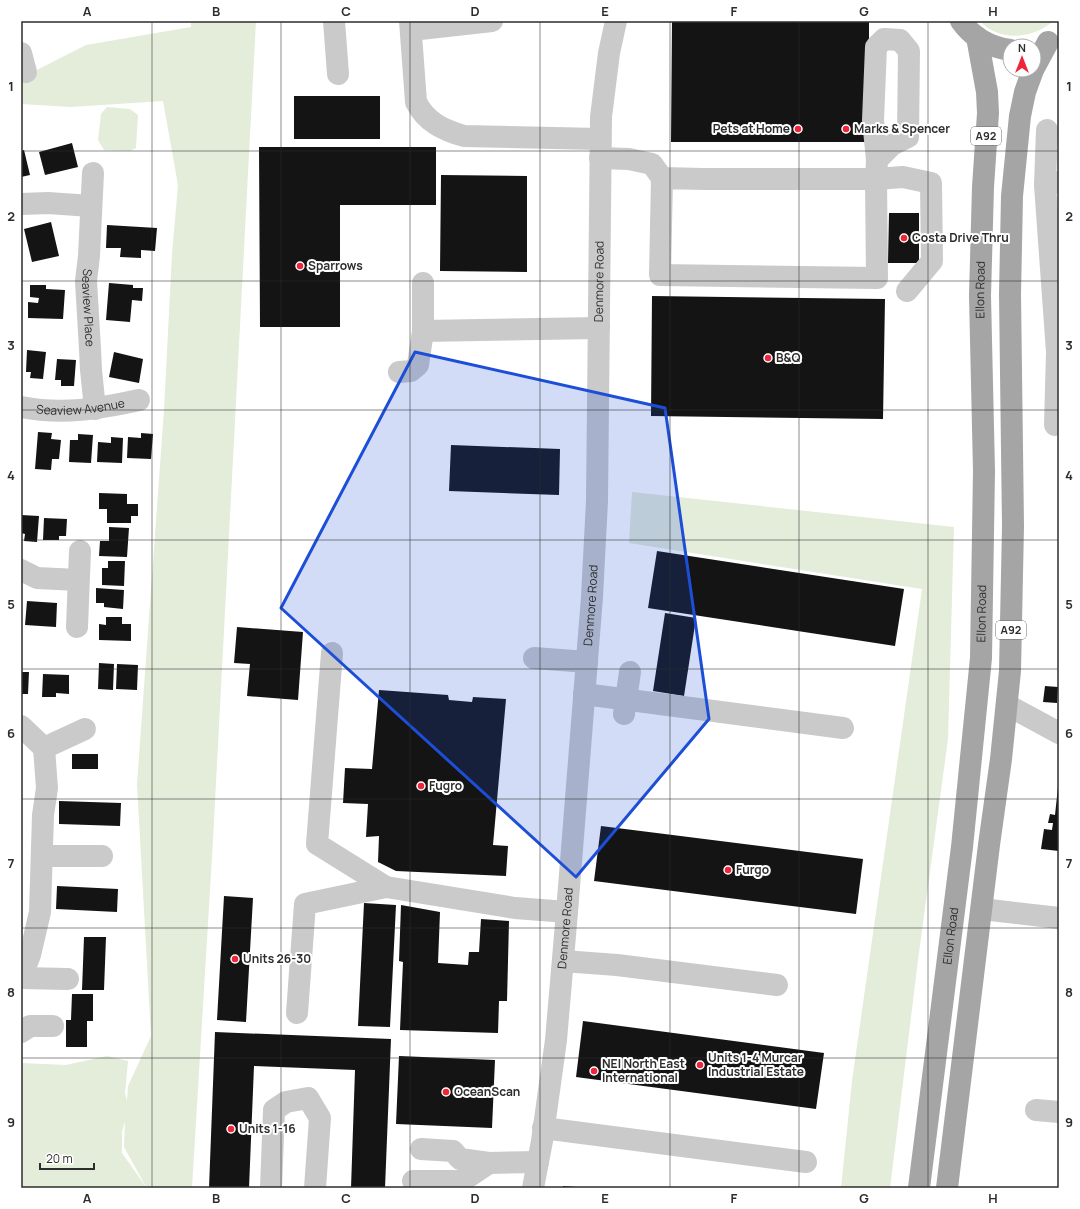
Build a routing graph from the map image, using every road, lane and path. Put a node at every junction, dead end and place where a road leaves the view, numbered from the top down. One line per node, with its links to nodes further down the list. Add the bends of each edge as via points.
1 (334, 21): 10 (street)
2 (492, 21): 5 (street)
3 (616, 21): 13 (street, Denmore Road, via 603,91)
4 (961, 21): 6 (main road)
5 (410, 26): 13 (street, via 416,102 426,117 448,132 464,136)
6 (977, 37): 8 (main road); 69 (main road, Ellon Road / A92, via 987,92 988,113 980,296 984,471 981,658 962,847)
7 (1047, 41): 9 (main road, A92)
8 (1002, 48)
9 (1042, 52)
10 (338, 74)
11 (1030, 78): 38 (main road, A92, via 1020,116 1012,196 1010,294 1013,526)
12 (1047, 130): 17 (street)
13 (600, 149): 16 (street, via 652,164); 22 (street, Denmore Road)
14 (877, 169): 14 (street, via 873,120 876,47 884,39 900,40 909,51 908,137 892,145); 16 (street, via 704,179); 20 (street); 20 (street, via 931,183 932,261 909,298 890,280)
15 (93, 172): 19 (street, Seaview Place)
16 (662, 178): 20 (street, via 660,275)
17 (1052, 184): 28 (street, via 1057,352)
18 (21, 204): 19 (street)
19 (91, 206): 27 (street, Seaview Place, via 86,281)
20 (877, 278)
21 (423, 283): 23 (street)
22 (599, 328): 23 (street); 35 (street, Denmore Road, via 597,500)
23 (423, 331): 24 (street, via 418,366 411,371)
24 (399, 372)
25 (139, 400): 27 (street, Seaview Avenue)
26 (21, 408): 27 (street, Seaview Avenue, via 49,411)
27 (95, 409)
28 (1055, 425)
29 (80, 551): 31 (street)
30 (21, 570): 31 (street, via 38,578)
31 (78, 580): 32 (street)
32 (76, 627)
33 (332, 654): 47 (street, via 317,844)
34 (534, 658): 35 (street)
35 (587, 662): 37 (street, Denmore Road)
36 (630, 672): 39 (street)
37 (584, 694): 39 (street); 49 (street, Denmore Road)
38 (1007, 705): 43 (street); 48 (main road, A92)
39 (625, 707): 41 (street)
40 (21, 726): 44 (street)
41 (843, 728)
42 (85, 729): 44 (street)
43 (1059, 733)
44 (44, 748): 45 (street, via 47,788 43,815)
45 (42, 856): 46 (street); 52 (street, via 40,912 30,955)
46 (102, 856)
47 (386, 887): 49 (street, via 515,908); 55 (street, via 306,904)
48 (982, 909): 50 (street); 70 (main road, A92)
49 (567, 912): 51 (street, Denmore Road)
50 (1059, 918)
51 (563, 961): 54 (street, via 617,965); 60 (street, Denmore Road, via 556,1040)
52 (21, 978): 53 (street)
53 (68, 979)
54 (777, 985)
55 (297, 1013)
56 (52, 1026): 57 (street, via 30,1026)
57 (21, 1032)
58 (1036, 1110): 59 (street)
59 (1059, 1112)
60 (543, 1128): 62 (street, Denmore Road); 63 (street)
61 (421, 1149): 64 (street, via 453,1151 460,1159)
62 (538, 1162): 64 (street); 68 (street, Denmore Road)
63 (806, 1162)
64 (489, 1163): 65 (street, via 462,1181)
65 (414, 1181)
66 (271, 1188): 67 (street, via 274,1110 286,1102 308,1098 320,1118)
67 (316, 1188)
68 (533, 1188)
69 (919, 1188)
70 (947, 1188)

